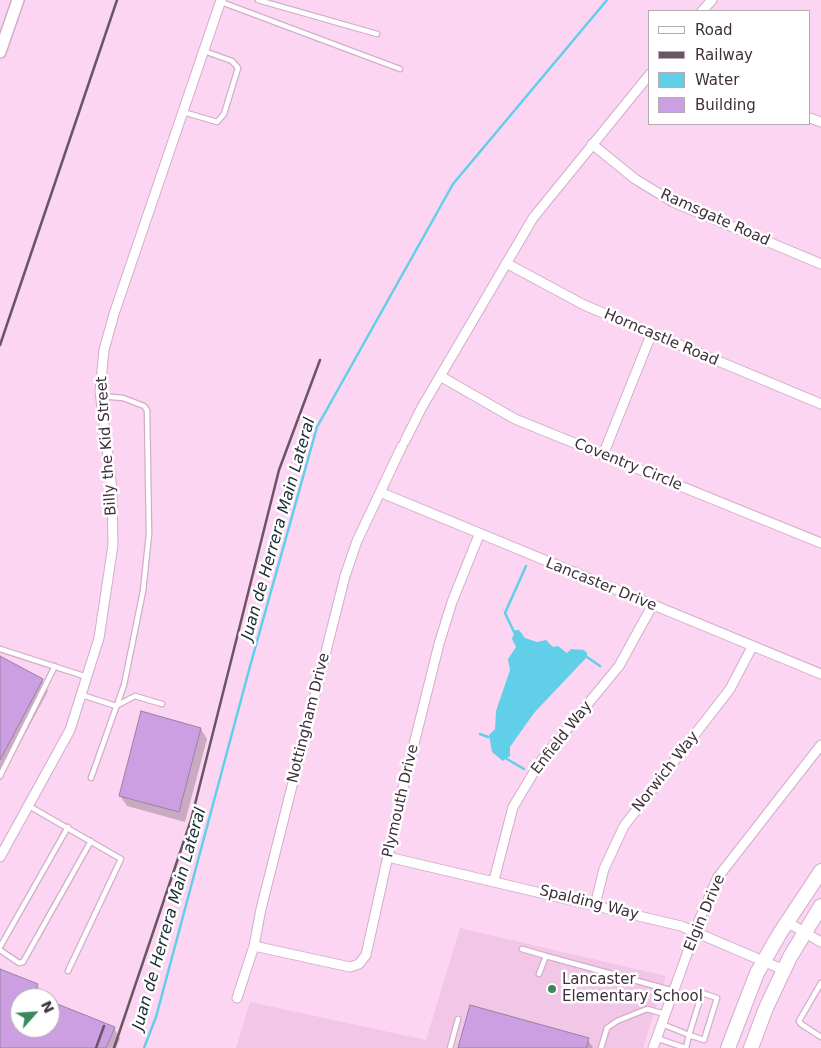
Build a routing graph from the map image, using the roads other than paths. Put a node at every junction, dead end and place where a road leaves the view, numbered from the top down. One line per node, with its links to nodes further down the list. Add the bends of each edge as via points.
1 (18, 0): 8 (street)
2 (258, 0): 6 (lane)
3 (712, 0): 5 (street)
4 (221, 1): 7 (street, Billy the Kid Street); 9 (lane)
5 (703, 10)
6 (377, 34)
7 (204, 51): 11 (street, Billy the Kid Street); 11 (lane, via 232,61 238,68 224,114 217,122)
8 (0, 52)
9 (400, 68)
10 (648, 76): 12 (street)
11 (183, 112): 17 (street, Billy the Kid Street, via 114,314 101,365)
12 (592, 144): 13 (street, via 533,218); 14 (street, Ramsgate Road, via 634,178 673,202)
13 (506, 263): 15 (street, Horncastle Road, via 555,291); 16 (street)
14 (821, 264)
15 (652, 335): 18 (street, Horncastle Road); 19 (street)
16 (440, 376): 19 (street, Coventry Circle, via 516,419); 20 (street, Nottingham Drive, via 422,406)
17 (101, 396): 28 (street, Billy the Kid Street, via 112,490 113,545 106,606); 31 (lane, via 123,398 144,406 148,416 149,534 143,591 124,685)
18 (821, 404)
19 (603, 455): 22 (street, Coventry Circle)
20 (382, 493): 21 (street, Lancaster Drive); 48 (street, Nottingham Drive, via 357,541 345,576)
21 (479, 535): 23 (street, Lancaster Drive); 39 (street, Plymouth Drive, via 439,644)
22 (821, 543)
23 (652, 606): 24 (street, Lancaster Drive); 41 (street, Enfield Way, via 619,666 540,762 513,806)
24 (752, 647): 27 (street, Lancaster Drive); 42 (street, Norwich Way, via 730,689 624,826 604,869)
25 (0, 649): 26 (lane)
26 (55, 666): 28 (lane); 33 (lane)
27 (821, 674)
28 (88, 677): 29 (street, Billy the Kid Street)
29 (82, 695): 31 (lane); 35 (street, Billy the Kid Street, via 70,730)
30 (162, 704): 31 (lane, via 135,696)
31 (116, 706): 34 (lane)
32 (821, 745): 45 (street, Elgin Drive, via 725,867)
33 (0, 776)
34 (91, 778)
35 (29, 806): 36 (lane); 38 (street, Billy the Kid Street)
36 (68, 828): 37 (lane); 49 (lane)
37 (91, 841): 49 (lane, via 23,962 19,963); 54 (lane, via 121,862)
38 (0, 857)
39 (388, 857): 41 (street, Spalding Way); 48 (street, Plymouth Drive, via 366,955 359,964 350,967 330,964)
40 (821, 871): 44 (main road)
41 (494, 880): 42 (street, Spalding Way)
42 (595, 904): 45 (street, Spalding Way)
43 (821, 906): 46 (main road)
44 (787, 922): 46 (street); 52 (main road)
45 (696, 932): 52 (street, Spalding Way); 57 (street, Elgin Drive)
46 (805, 933): 47 (street); 53 (main road)
47 (821, 942)
48 (254, 946): 58 (street, Nottingham Drive)
49 (0, 948)
50 (522, 949): 51 (lane)
51 (546, 956): 55 (lane); 57 (lane)
52 (763, 962): 53 (street, Spalding Way); 69 (main road)
53 (784, 970): 70 (main road)
54 (68, 971)
55 (539, 974)
56 (821, 984): 63 (lane, via 799,1021)
57 (674, 991): 59 (street, Elgin Drive)
58 (237, 998)
59 (665, 1014): 61 (street, Elgin Drive); 66 (lane, via 647,1009 617,1022 607,1028)
60 (458, 1019): 65 (lane)
61 (662, 1024): 62 (lane); 64 (street, Elgin Drive)
62 (689, 1035): 62 (lane, via 702,992 717,998 704,1040); 68 (lane)
63 (821, 1037)
64 (656, 1038): 67 (street, Elgin Drive); 68 (lane)
65 (450, 1048)
66 (601, 1048)
67 (653, 1048)
68 (686, 1048)
69 (728, 1048)
70 (751, 1048)

